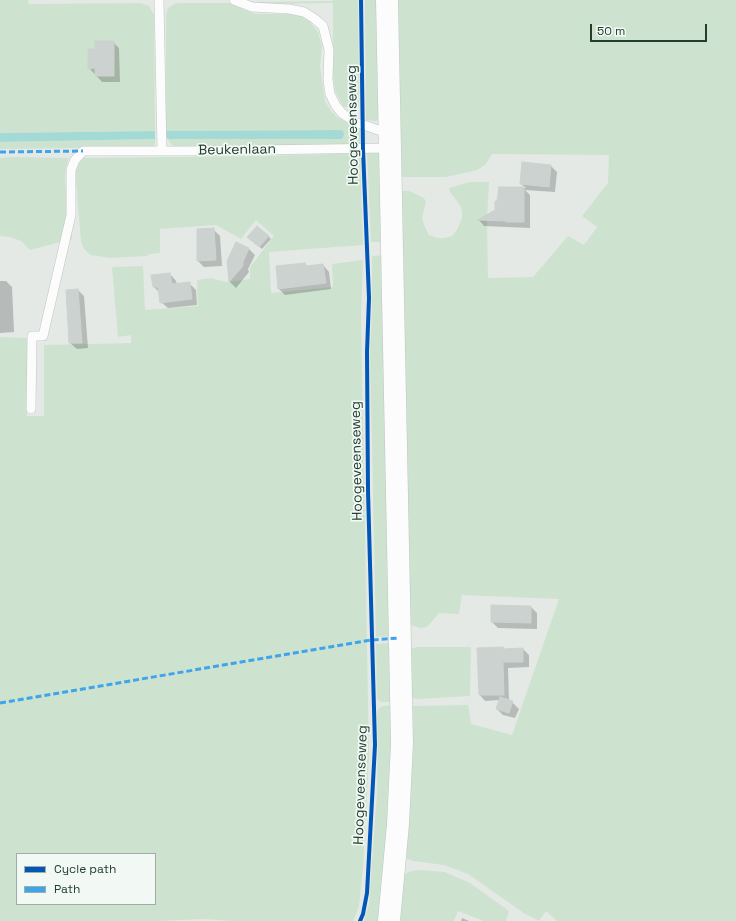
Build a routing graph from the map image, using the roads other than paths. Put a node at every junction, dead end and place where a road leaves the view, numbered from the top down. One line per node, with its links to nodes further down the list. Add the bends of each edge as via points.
1 (159, 0): 5 (lane)
2 (234, 0): 4 (lane, via 252,7 304,12 323,26 329,50 330,94 336,106 355,122)
3 (387, 0): 4 (main road)
4 (391, 141): 5 (lane, Beukenlaan); 7 (main road, via 402,743)
5 (162, 151): 6 (lane, Beukenlaan, via 83,151 75,160 71,170 71,215 43,336 32,336)
6 (32, 409)
7 (389, 921)

